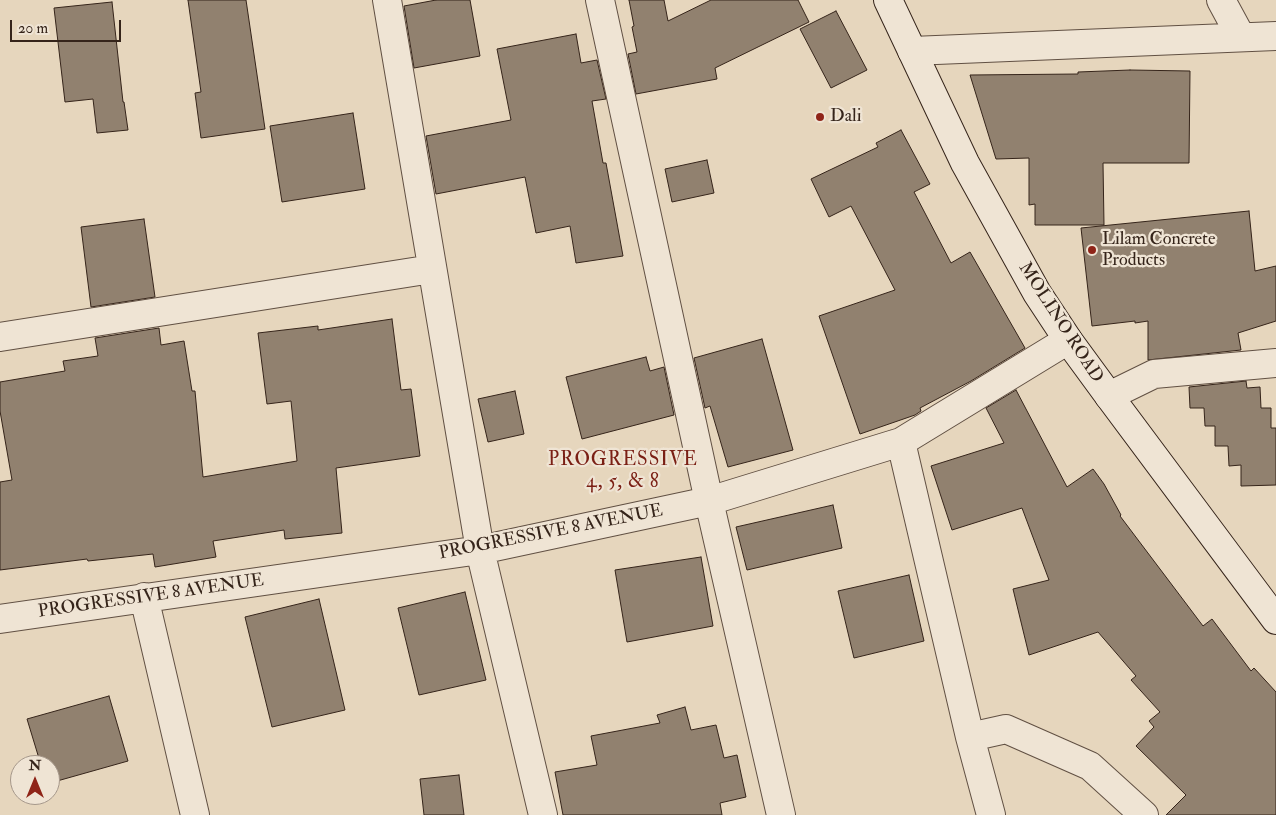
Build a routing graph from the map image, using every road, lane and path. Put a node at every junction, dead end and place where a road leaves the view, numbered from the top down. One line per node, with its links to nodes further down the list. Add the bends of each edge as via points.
1 (387, 0): 8 (street)
2 (600, 0): 14 (street)
3 (888, 0): 7 (street, MOLINO ROAD)
4 (1221, 0): 6 (street)
5 (1276, 36): 6 (street)
6 (1241, 37): 7 (street)
7 (912, 51): 10 (street, MOLINO ROAD, via 965,163 1037,293)
8 (432, 270): 9 (street); 15 (street)
9 (0, 337)
10 (1068, 340): 12 (street, MOLINO ROAD); 13 (street, PROGRESSIVE 8 AVENUE)
11 (1276, 363): 12 (street, via 1154,374)
12 (1109, 396): 18 (street, MOLINO ROAD)
13 (901, 442): 14 (street, PROGRESSIVE 8 AVENUE); 19 (street)
14 (709, 501): 15 (street, PROGRESSIVE 8 AVENUE); 22 (street)
15 (480, 550): 16 (street, PROGRESSIVE 8 AVENUE); 21 (street)
16 (144, 597): 17 (street, PROGRESSIVE 8 AVENUE); 20 (street)
17 (0, 619)
18 (1276, 620)
19 (970, 737): 23 (street); 24 (street, via 1006,729 1073,758 1090,766)
20 (195, 815)
21 (543, 815)
22 (781, 815)
23 (991, 815)
24 (1144, 815)

